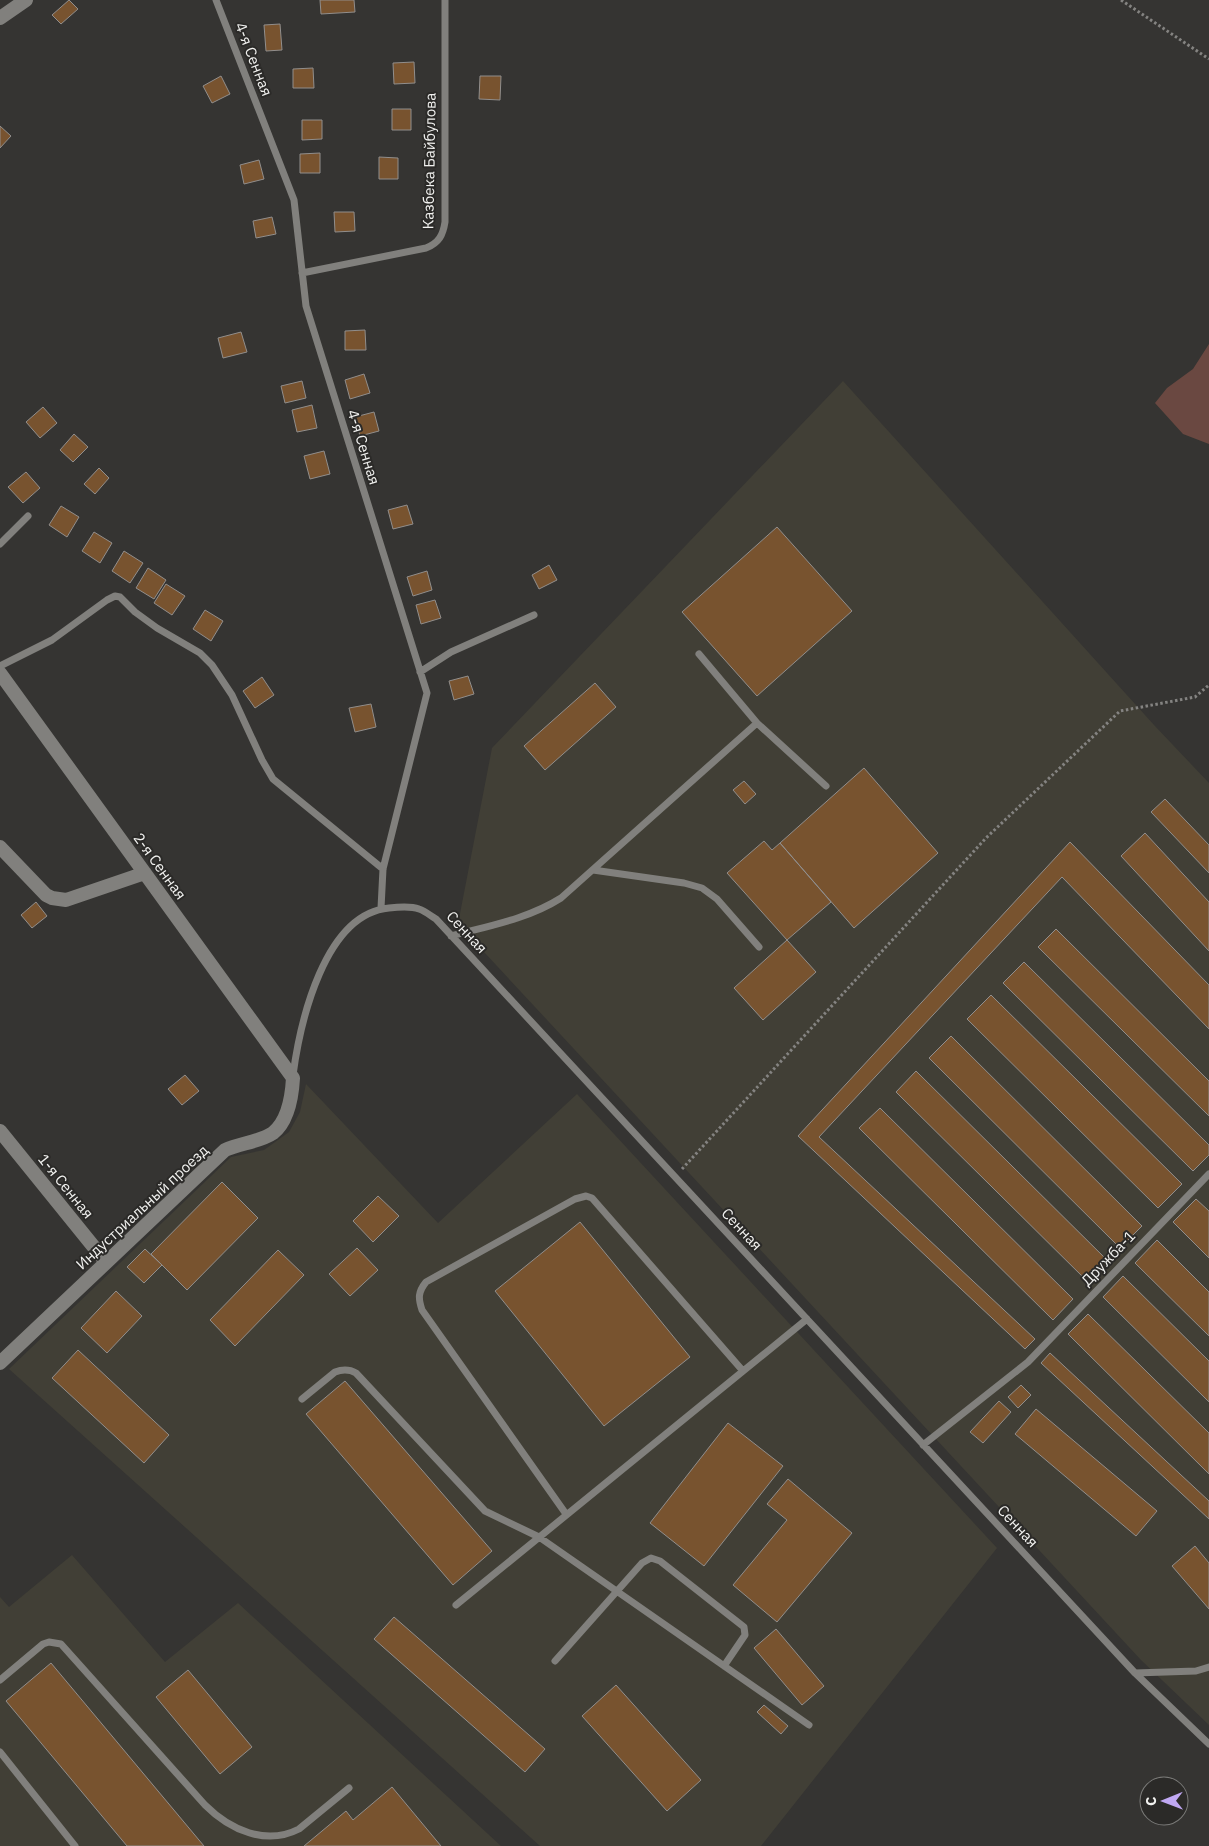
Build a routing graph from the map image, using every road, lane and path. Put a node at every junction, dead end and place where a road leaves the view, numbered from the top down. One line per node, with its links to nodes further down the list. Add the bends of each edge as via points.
1 (26, 0): 5 (street)
2 (216, 0): 7 (lane, 4-я Сенная, via 294,200)
3 (444, 0): 7 (lane, Казбека Байбулова, via 445,222 441,237 426,248)
4 (1121, 0): 6 (path)
5 (0, 18)
6 (1209, 59)
7 (302, 273): 13 (lane, 4-я Сенная, via 306,306)
8 (28, 516): 9 (lane)
9 (0, 544)
10 (534, 615): 13 (lane, via 451,652)
11 (699, 654): 16 (lane)
12 (0, 666): 19 (lane, via 52,640 108,600 120,597 135,612 200,653 212,665 232,695 273,779)
13 (420, 672): 19 (lane, 4-я Сенная, via 427,693)
14 (0, 673): 21 (street, 2-я Сенная)
15 (1209, 685): 28 (path, via 1195,697 1120,711 986,838)
16 (757, 723): 17 (lane); 20 (lane)
17 (826, 786)
18 (0, 847): 21 (street, via 38,889 52,898 66,900)
19 (383, 869): 22 (lane, 4-я Сенная)
20 (593, 870): 23 (lane, via 544,909); 24 (lane, via 702,888 717,899)
21 (145, 873): 25 (street, 2-я Сенная)
22 (381, 908): 23 (lane, Сенная, via 419,908 436,919); 25 (lane, Сенная, via 360,918 346,931 323,963 307,1006)
23 (451, 936): 28 (lane, Сенная)
24 (759, 947)
25 (293, 1078): 29 (street, Индустриальный проезд, via 288,1108 273,1133 225,1150)
26 (0, 1131): 29 (street, 1-я Сенная)
27 (1209, 1174): 34 (lane, Дружба-1, via 1028,1362)
28 (675, 1177): 30 (lane, Сенная)
29 (106, 1262): 31 (street, Индустриальный проезд)
30 (807, 1319): 32 (lane); 34 (lane, Сенная)
31 (0, 1363)
32 (743, 1371): 35 (lane); 35 (lane, via 596,1202 586,1196 575,1199 426,1282 419,1290 422,1310)
33 (302, 1399): 36 (lane, via 335,1372 351,1370 485,1511)
34 (923, 1445): 42 (lane, Сенная)
35 (566, 1514): 36 (lane)
36 (539, 1537): 37 (lane); 38 (lane)
37 (617, 1591): 39 (lane); 40 (lane); 40 (lane, via 646,1560 660,1561 744,1627 745,1635)
38 (456, 1605)
39 (555, 1661)
40 (724, 1666): 44 (lane)
41 (1209, 1668): 42 (lane)
42 (1135, 1673): 45 (lane, Сенная)
43 (0, 1680): 47 (lane, via 43,1644 61,1644 205,1805 239,1831 268,1836 291,1834)
44 (808, 1725)
45 (1209, 1744)
46 (0, 1752): 48 (lane)
47 (349, 1788)
48 (75, 1846)

